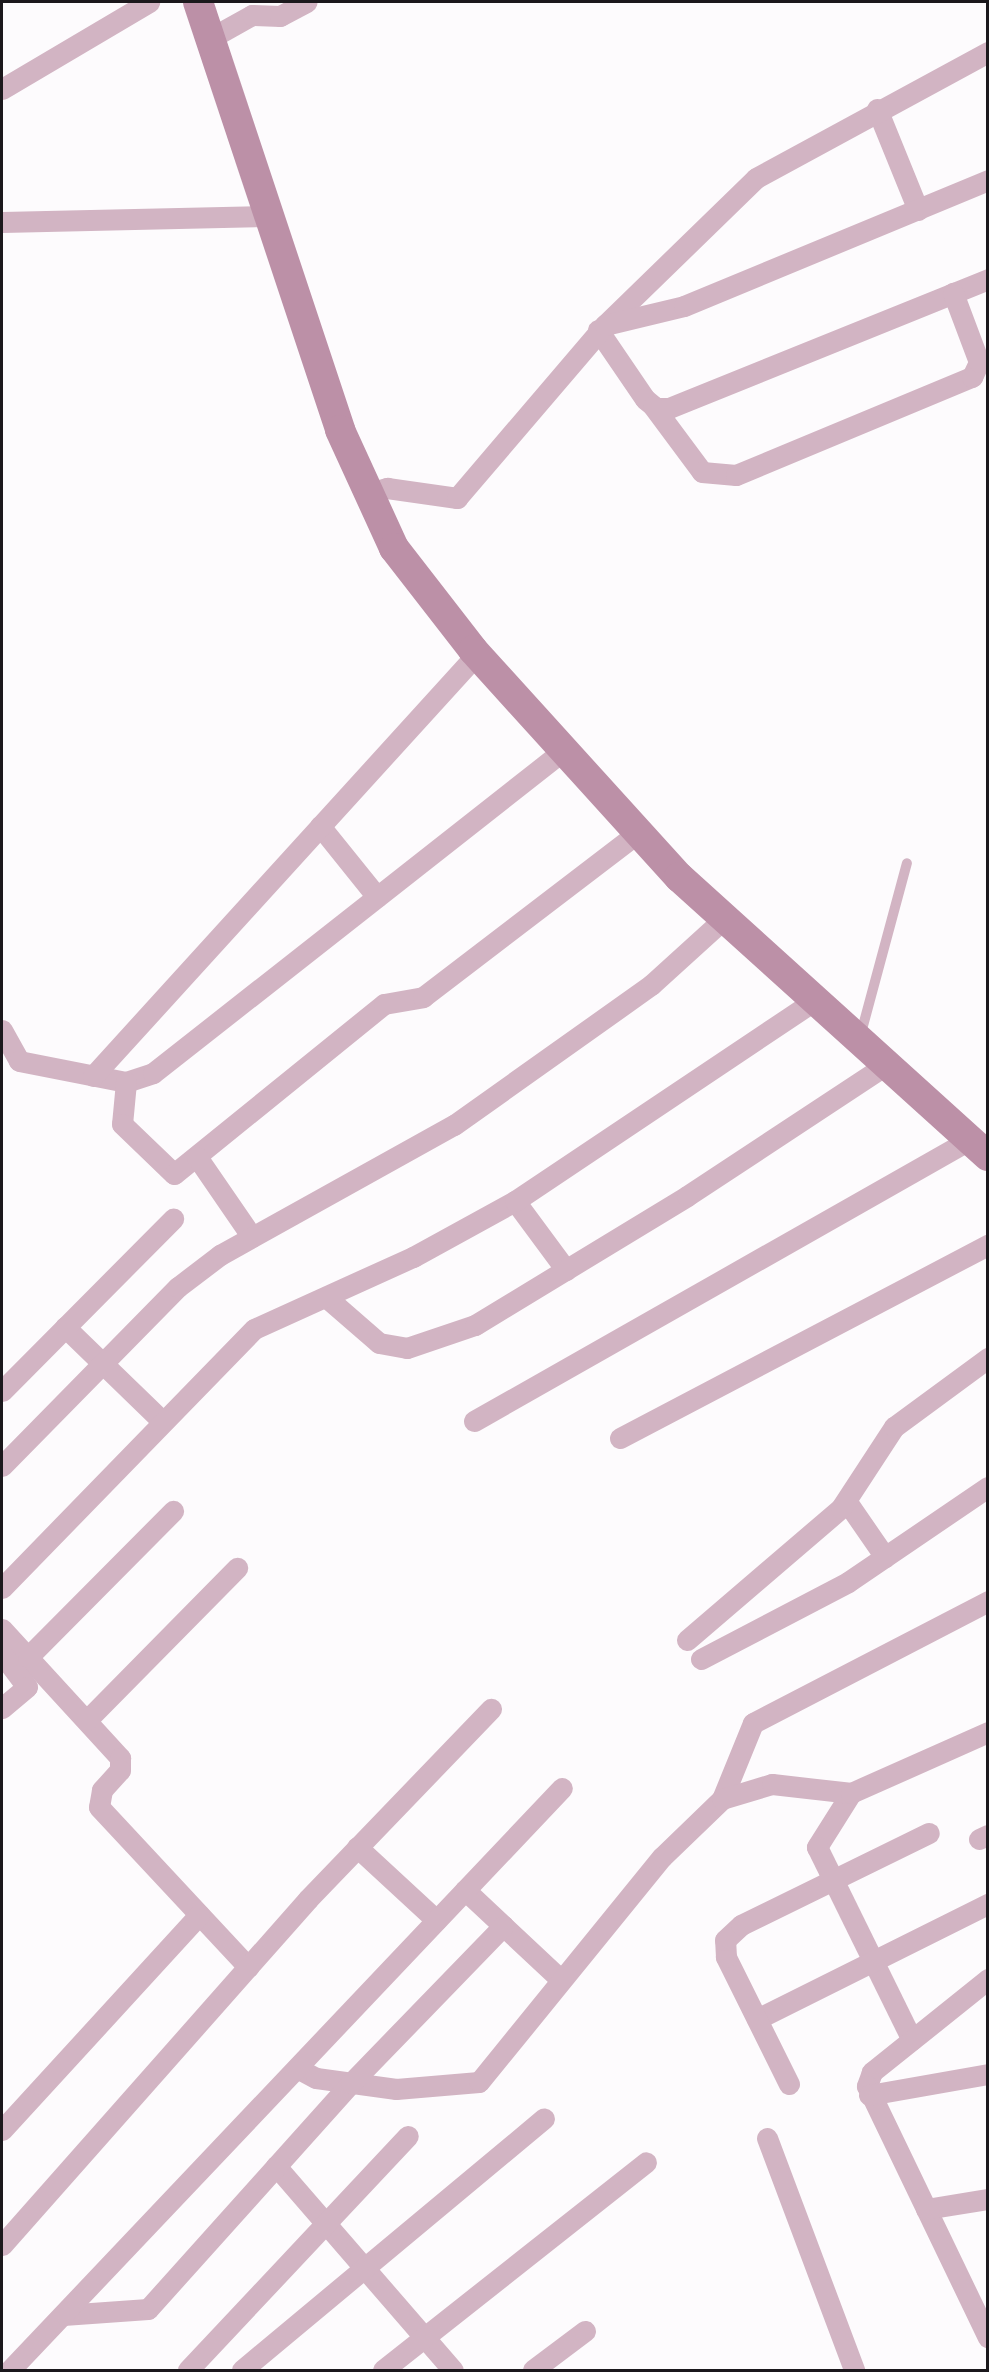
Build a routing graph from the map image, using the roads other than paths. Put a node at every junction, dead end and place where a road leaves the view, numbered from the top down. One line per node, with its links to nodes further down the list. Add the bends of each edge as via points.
1 (148, 2): 6 (street)
2 (198, 2): 4 (main road)
3 (306, 2): 4 (street, via 280,16 252,15)
4 (209, 39): 10 (main road)
5 (987, 52): 7 (street)
6 (2, 89)
7 (877, 109): 9 (street); 14 (street, via 742,189)
8 (987, 180): 9 (street)
9 (918, 210): 14 (street, via 684,306)
10 (265, 216): 11 (street); 16 (main road, via 340,430)
11 (2, 222)
12 (987, 279): 13 (street)
13 (953, 293): 15 (street, via 677,406); 15 (street, via 979,362 972,377 736,475 713,477 693,465)
14 (601, 327): 15 (street); 16 (street, via 457,498 387,488)
15 (653, 406)
16 (369, 493): 17 (main road, via 394,548)
17 (477, 654): 18 (main road); 19 (street)
18 (564, 750): 20 (main road); 22 (street)
19 (320, 826): 22 (street); 28 (street)
20 (639, 832): 23 (main road); 31 (street, via 423,997 384,1004)
21 (907, 863): 26 (lane)
22 (377, 897): 29 (street, via 153,1073)
23 (725, 918): 24 (main road); 34 (street, via 651,985 454,1125)
24 (815, 1000): 26 (main road); 32 (street)
25 (2, 1030): 28 (street, via 19,1061)
26 (860, 1038): 27 (main road)
27 (886, 1065): 30 (main road); 36 (street)
28 (93, 1076): 29 (street)
29 (126, 1082): 31 (street, via 122,1124 174,1174)
30 (978, 1148): 42 (street)
31 (197, 1157): 34 (street)
32 (516, 1200): 36 (street); 37 (street)
33 (173, 1219): 38 (street)
34 (252, 1237): 40 (street, via 178,1287)
35 (987, 1245): 44 (street)
36 (566, 1270): 37 (street, via 475,1325 407,1348 379,1343)
37 (327, 1297): 43 (street, via 254,1329)
38 (65, 1328): 40 (street); 41 (street)
39 (987, 1358): 47 (street, via 894,1427)
40 (103, 1364): 43 (street); 45 (street)
41 (2, 1391)
42 (474, 1421)
43 (163, 1422): 51 (street)
44 (620, 1438)
45 (2, 1466)
46 (987, 1487): 49 (street)
47 (847, 1502): 49 (street); 54 (street)
48 (173, 1511): 56 (street)
49 (885, 1557): 57 (street)
50 (237, 1568): 60 (street)
51 (2, 1588)
52 (987, 1601): 64 (street, via 753,1723)
53 (2, 1629): 56 (street)
54 (687, 1640)
55 (2, 1654): 58 (street, via 27,1687)
56 (28, 1658): 60 (street)
57 (701, 1659)
58 (2, 1708)
59 (491, 1709): 66 (street)
60 (87, 1720): 70 (street, via 122,1764 102,1790 99,1808)
61 (987, 1732): 63 (street)
62 (562, 1788): 68 (street)
63 (851, 1793): 64 (street, via 772,1784); 67 (street, via 817,1847)
64 (722, 1799): 75 (street, via 662,1857)
65 (929, 1833): 67 (street)
66 (357, 1847): 71 (street); 74 (street)
67 (832, 1882): 73 (street); 77 (street, via 741,1925 725,1940 726,1957)
68 (465, 1890): 71 (street); 72 (street)
69 (987, 1904): 73 (street)
70 (199, 1915): 74 (street); 85 (street)
71 (436, 1920): 79 (street)
72 (503, 1926): 75 (street); 81 (street)
73 (871, 1962): 77 (street); 78 (street)
74 (248, 1967): 93 (street)
75 (560, 1979): 81 (street, via 478,2082 396,2090)
76 (987, 1979): 78 (street)
77 (757, 2019): 82 (street)
78 (912, 2040): 83 (street, via 872,2073)
79 (297, 2068): 81 (street, via 316,2078); 95 (street)
80 (987, 2074): 83 (street)
81 (351, 2083): 89 (street)
82 (789, 2084)
83 (869, 2095): 91 (street)
84 (544, 2118): 94 (street)
85 (2, 2130)
86 (408, 2136): 92 (street)
87 (767, 2138): 106 (street)
88 (646, 2162): 98 (street)
89 (276, 2166): 92 (street); 95 (street, via 148,2309)
90 (987, 2199): 91 (street)
91 (926, 2209): 97 (street)
92 (327, 2225): 94 (street); 101 (street)
93 (2, 2246)
94 (367, 2271): 98 (street); 99 (street)
95 (63, 2315): 100 (street)
96 (585, 2331): 105 (street)
97 (987, 2337)
98 (424, 2338): 103 (street); 104 (street)
99 (264, 2364): 102 (street)
100 (10, 2370)
101 (188, 2370)
102 (242, 2370)
103 (383, 2370)
104 (453, 2370)
105 (533, 2370)
106 (854, 2370)

